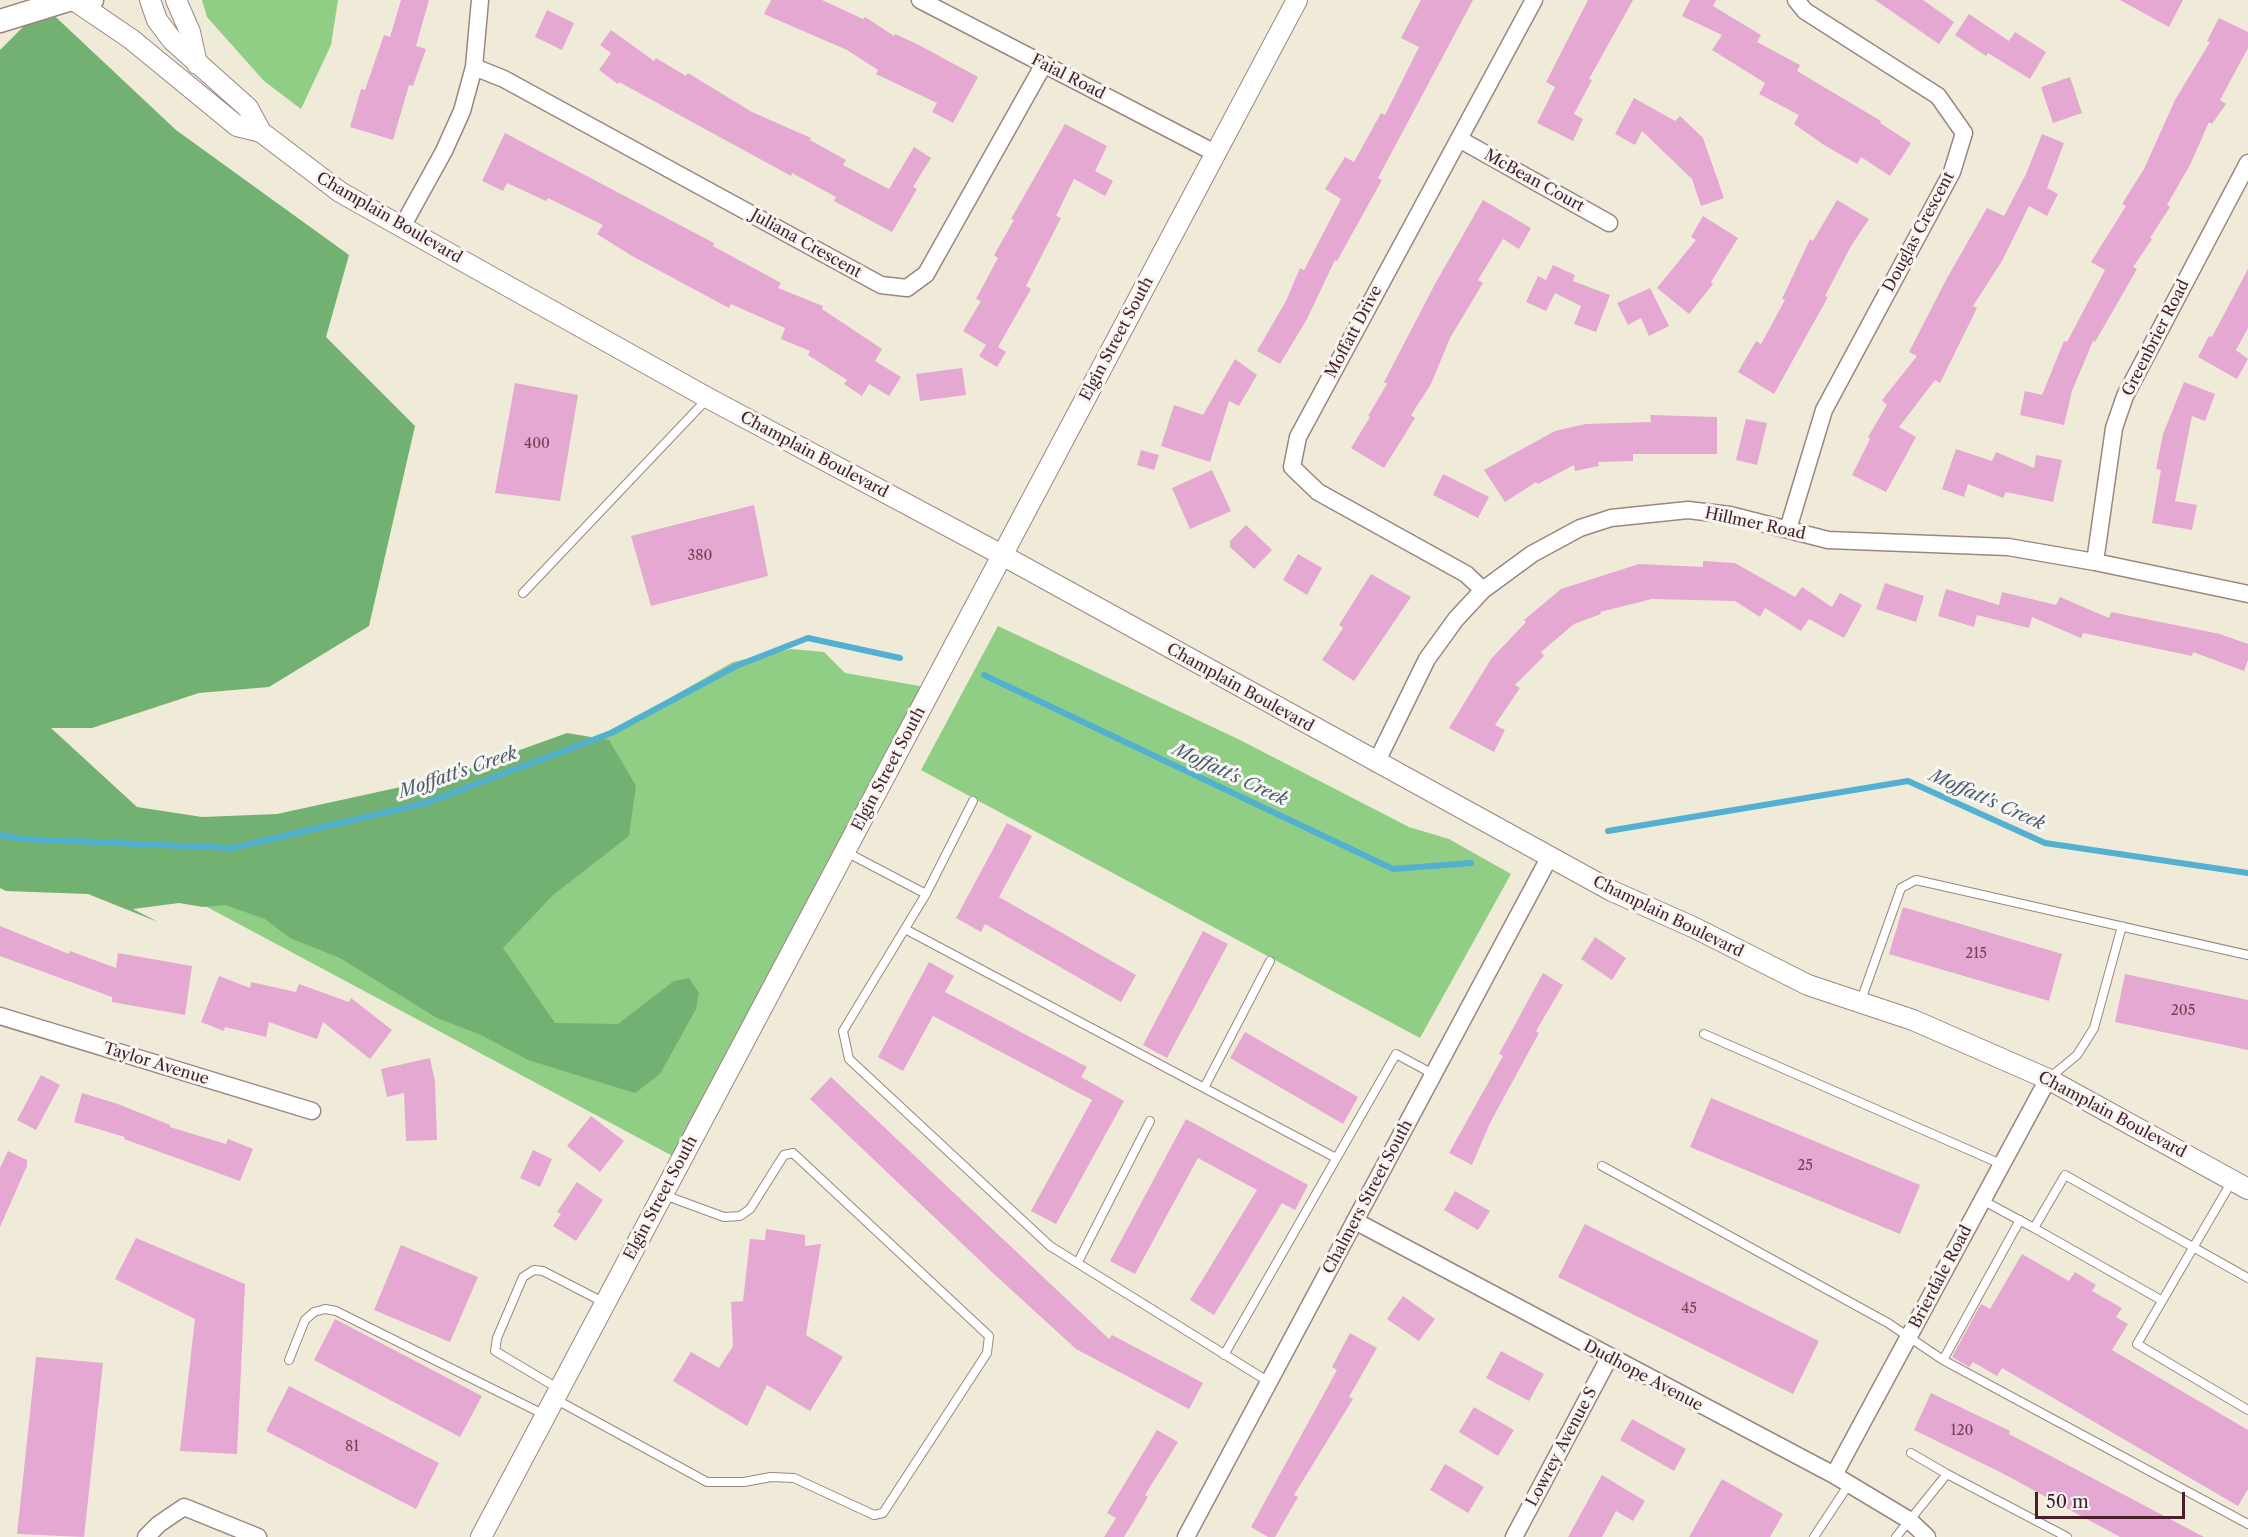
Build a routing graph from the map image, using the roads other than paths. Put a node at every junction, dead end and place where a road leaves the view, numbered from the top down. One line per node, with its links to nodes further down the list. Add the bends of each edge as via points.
1 (74, 0): 9 (main road); 13 (street, Champlain Boulevard, via 131,39 237,126)
2 (150, 0): 10 (street, Champlain Boulevard, via 157,20)
3 (176, 0): 10 (street, via 190,32)
4 (480, 0): 12 (street)
5 (920, 0): 11 (street, Faial Road)
6 (1297, 0): 15 (street, Elgin Street South)
7 (1534, 0): 14 (street, Moffatt Drive)
8 (1796, 0): 20 (street, Douglas Crescent, via 1805,11 1938,96 1964,133 1952,172 1824,410)
9 (0, 21)
10 (196, 64): 13 (street, Champlain Boulevard, via 248,108)
11 (1044, 64): 12 (street, Juliana Crescent, via 926,274 907,288 881,285 504,79); 15 (street, Faial Road)
12 (474, 67): 18 (street, via 462,111)
13 (261, 132): 18 (street, Champlain Boulevard, via 340,192)
14 (1459, 139): 17 (street, McBean Court); 23 (street, Moffatt Drive, via 1298,437 1292,467 1318,492 1466,574)
15 (1217, 154): 21 (street, Elgin Street South)
16 (2248, 163): 22 (street, Greenbrier Road, via 2125,396 2114,428)
17 (1609, 223)
18 (402, 228): 19 (street, Champlain Boulevard)
19 (708, 398): 21 (street, Champlain Boulevard); 24 (lane)
20 (1788, 529): 22 (street, Hillmer Road, via 1828,540 2008,547); 23 (street, Hillmer Road, via 1688,510 1611,518 1580,528 1532,554)
21 (1002, 555): 26 (street, Champlain Boulevard); 28 (street, Elgin Street South)
22 (2095, 562): 25 (street, Hillmer Road)
23 (1483, 590): 26 (street, Hillmer Road, via 1427,659)
24 (523, 593)
25 (2248, 594)
26 (1376, 763): 29 (street, Champlain Boulevard)
27 (973, 801): 30 (lane)
28 (846, 851): 30 (lane); 47 (street, Elgin Street South)
29 (1550, 858): 35 (street, Champlain Boulevard, via 1785,975); 38 (street, Chalmers Street South)
30 (926, 894): 32 (lane)
31 (2122, 926): 33 (lane); 35 (lane, via 1916,880 1901,888); 39 (lane, via 2094,1028 2077,1055)
32 (905, 929): 40 (lane); 53 (lane, via 843,1031 849,1059 1050,1246)
33 (2248, 955)
34 (1270, 961): 40 (lane)
35 (1860, 1003): 39 (street, Champlain Boulevard, via 1913,1020)
36 (1, 1018): 41 (street, Taylor Avenue)
37 (1704, 1034): 44 (lane)
38 (1433, 1074): 43 (lane, via 1396,1054); 50 (street, Chalmers Street South)
39 (2048, 1078): 44 (street, Brierdale Road); 46 (street, Champlain Boulevard)
40 (1203, 1088): 43 (lane)
41 (312, 1112)
42 (1150, 1121): 53 (lane)
43 (1336, 1158): 58 (lane)
44 (2001, 1164): 48 (street, Brierdale Road)
45 (1602, 1166): 57 (lane)
46 (2240, 1185): 52 (lane)
47 (663, 1195): 56 (street, Elgin Street South); 63 (lane, via 724,1217 740,1216 750,1209 784,1155 793,1153 989,1336 987,1353 883,1513 874,1515 794,1478 706,1482)
48 (1982, 1200): 49 (lane); 57 (street, Brierdale Road)
49 (2020, 1220): 51 (lane); 61 (lane)
50 (1355, 1221): 59 (street, Dudhope Avenue); 62 (street, Chalmers Street South)
51 (2034, 1228): 52 (lane, via 2065,1175); 55 (lane)
52 (2193, 1246): 54 (lane); 55 (lane)
53 (1077, 1262): 58 (lane)
54 (2248, 1278)
55 (2161, 1300): 64 (lane, via 2137,1344)
56 (605, 1303): 63 (street, Elgin Street South); 63 (lane, via 543,1271 534,1270 523,1277 495,1351)
57 (1909, 1338): 61 (lane); 67 (street, Brierdale Road)
58 (1224, 1355): 62 (lane)
59 (1609, 1358): 67 (street, Dudhope Avenue); 74 (street, Lowrey Avenue S)
60 (289, 1360): 63 (lane, via 305,1320 325,1308)
61 (1942, 1360): 69 (lane)
62 (1269, 1382): 73 (street, Chalmers Street South)
63 (553, 1401): 72 (street, Elgin Street South)
64 (2248, 1410)
65 (1911, 1453): 66 (lane)
66 (1947, 1474): 68 (lane); 78 (lane)
67 (1842, 1479): 68 (street, Dudhope Avenue); 75 (lane)
68 (1909, 1520): 76 (lane); 77 (street, Dudhope Avenue)
69 (2248, 1524)
70 (146, 1537): 71 (street, via 184,1507)
71 (258, 1537)
72 (481, 1537)
73 (1186, 1537)
74 (1514, 1537)
75 (1814, 1537)
76 (1896, 1537)
77 (1927, 1537)
78 (2067, 1537)

